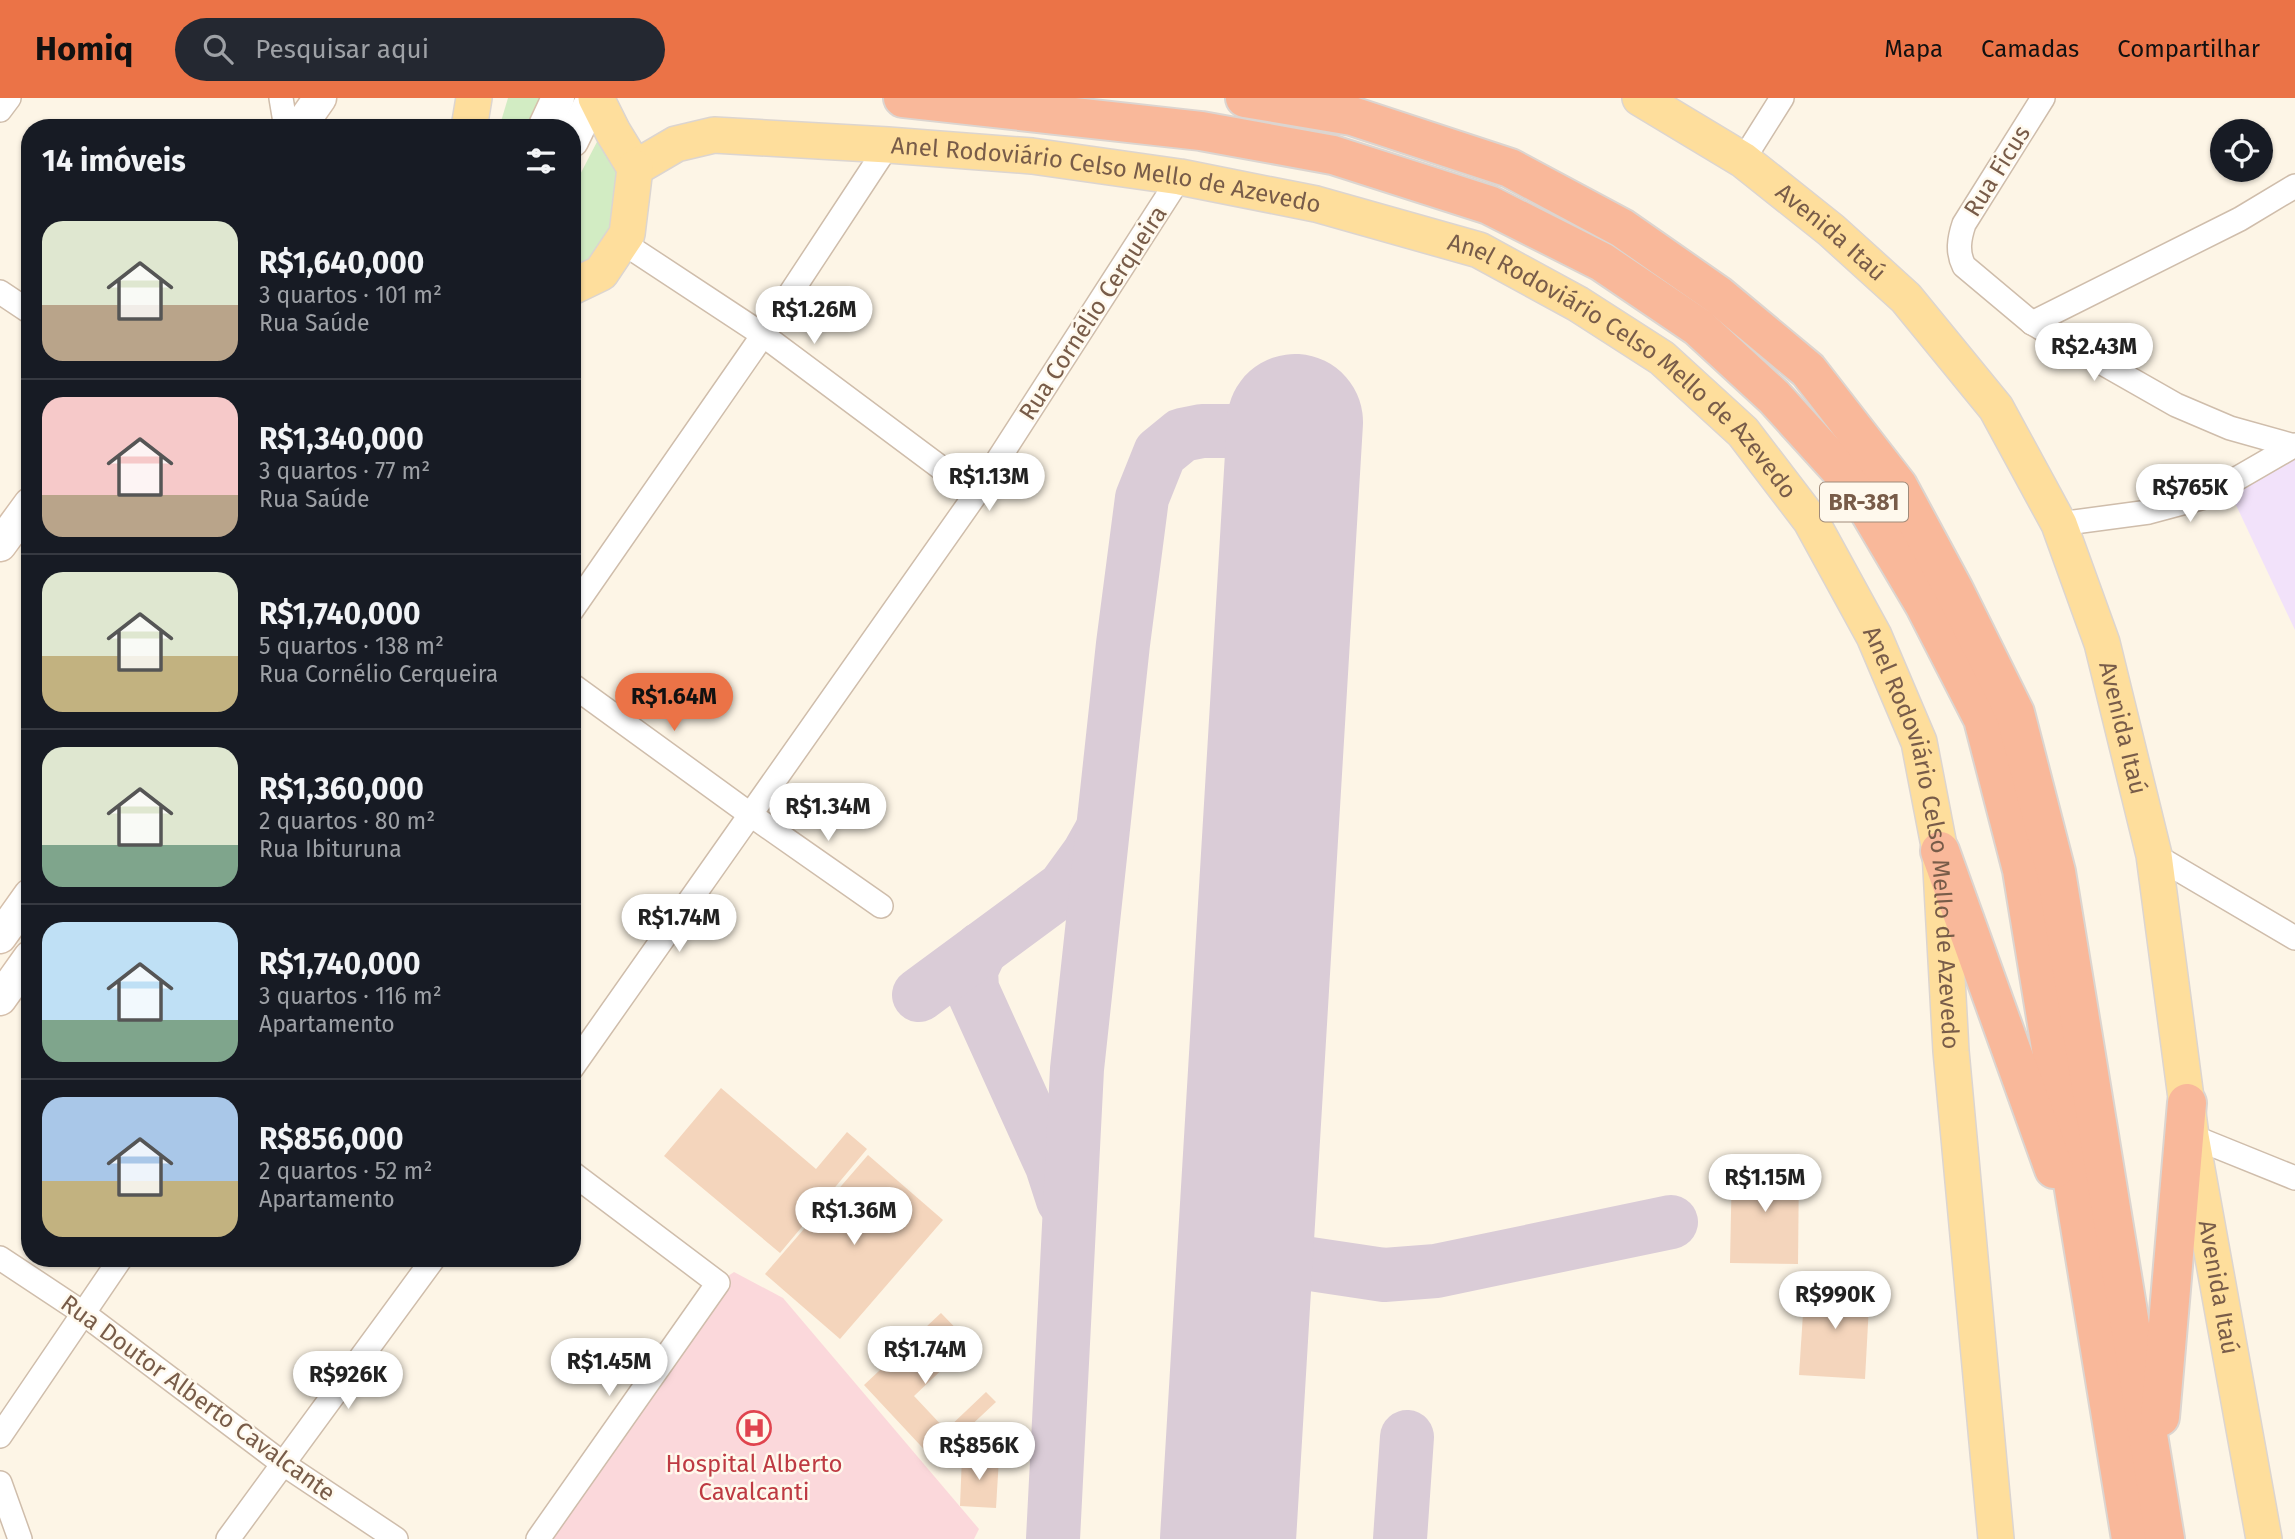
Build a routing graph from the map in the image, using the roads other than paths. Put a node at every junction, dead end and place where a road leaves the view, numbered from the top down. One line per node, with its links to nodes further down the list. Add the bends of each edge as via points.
1 (9, 98): 12 (street)
2 (281, 98): 13 (street)
3 (320, 98): 14 (main road)
4 (474, 98): 15 (main road)
5 (558, 98): 16 (main road)
6 (595, 98): 17 (main road); 20 (main road)
7 (903, 98): 50 (highway, Anel Rodoviário Celso Mello de Azevedo / BR-381, via 1201,131 1307,150 1489,205 1602,262 1698,327 1774,397 1853,484 1924,604 1983,719 2022,870)
8 (1245, 98): 56 (highway, BR-381, via 1352,116 1510,168 1622,228 1717,295 1808,370 1898,486 2015,713 2053,858)
9 (1640, 98): 19 (main road, Avenida Itaú)
10 (1782, 98): 19 (street)
11 (2043, 98): 27 (street, Rua Ficus, via 1965,224 1959,248 1964,266)
12 (0, 110)
13 (284, 119)
14 (305, 119)
15 (470, 119)
16 (548, 119)
17 (581, 124)
18 (888, 145): 20 (main road, Anel Rodoviário Celso Mello de Azevedo, via 714,135 676,144); 21 (main road, Anel Rodoviário Celso Mello de Azevedo, via 1032,156); 28 (street)
19 (1743, 160): 32 (main road, Avenida Itaú, via 1906,298 1996,408)
20 (635, 168): 23 (main road, via 627,234)
21 (1180, 177): 30 (street, Rua Cornélio Cerqueira); 37 (main road, Anel Rodoviário Celso Mello de Azevedo, via 1316,204 1479,250 1578,304 1662,358 1743,432 1811,521 1874,636 1919,742)
22 (2295, 186): 27 (street, via 2240,219)
23 (622, 242): 24 (main road, via 601,274); 28 (street)
24 (581, 283)
25 (0, 292): 26 (street)
26 (21, 306)
27 (2032, 323): 29 (street, via 2176,405 2230,428)
28 (763, 335): 30 (street); 34 (street)
29 (2294, 445): 32 (street, via 2205,497 2149,512)
30 (976, 494): 36 (street, Rua Cornélio Cerqueira)
31 (21, 516): 33 (main road)
32 (2059, 524): 38 (main road, Avenida Itaú, via 2102,643)
33 (0, 545)
34 (581, 597)
35 (581, 692): 36 (street)
36 (751, 816): 39 (street); 45 (street, Rua Cornélio Cerqueira)
37 (1940, 851): 50 (highway); 62 (main road, Anel Rodoviário Celso Mello de Azevedo, via 1951,1051)
38 (2154, 855): 42 (street); 46 (main road, Avenida Itaú)
39 (881, 906)
40 (21, 908): 41 (main road)
41 (0, 937)
42 (2295, 938)
43 (21, 970): 44 (main road)
44 (0, 999)
45 (581, 1055)
46 (2189, 1120): 47 (street); 56 (highway); 65 (main road, Avenida Itaú)
47 (2295, 1178)
48 (581, 1180): 61 (street, via 718,1283)
49 (0, 1258): 53 (street, Rua Doutor Alberto Cavalcante)
50 (2088, 1261): 63 (highway, Anel Rodoviário Celso Mello de Azevedo / BR-381)
51 (115, 1267): 53 (street)
52 (427, 1267): 55 (street)
53 (83, 1313): 54 (street); 55 (street, Rua Doutor Alberto Cavalcante)
54 (0, 1436)
55 (282, 1463): 59 (street); 60 (street, Rua Doutor Alberto Cavalcante)
56 (2155, 1475): 64 (highway, BR-381)
57 (0, 1483): 58 (street)
58 (20, 1539)
59 (228, 1539)
60 (396, 1539)
61 (538, 1539)
62 (1996, 1539)
63 (2132, 1539)
64 (2165, 1539)
65 (2264, 1539)

